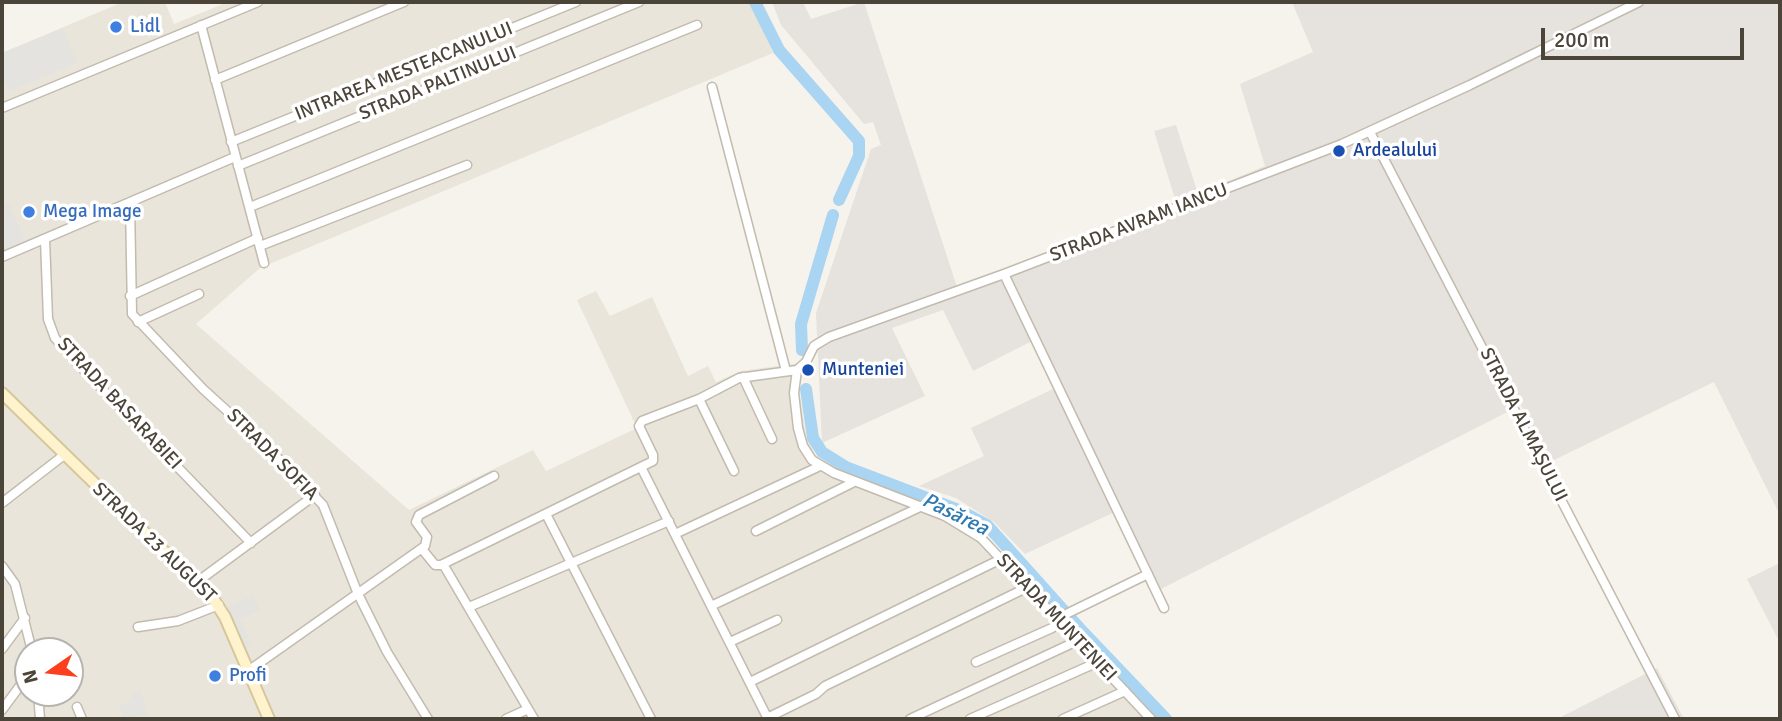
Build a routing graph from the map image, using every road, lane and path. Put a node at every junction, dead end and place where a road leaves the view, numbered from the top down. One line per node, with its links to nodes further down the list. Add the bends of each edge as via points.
1 (258, 2): 7 (street)
2 (404, 2): 8 (street)
3 (576, 2): 12 (street, INTRAREA MESTEACANULUI)
4 (639, 2): 13 (street, STRADA PALTINULUI)
5 (1639, 2): 11 (street, STRADA AVRAM IANCU)
6 (697, 24): 16 (street)
7 (201, 25): 8 (street); 10 (street)
8 (215, 80): 12 (street)
9 (712, 87): 26 (street)
10 (2, 107)
11 (1370, 132): 21 (street, STRADA AVRAM IANCU); 86 (street, STRADA ALMAȘULUI)
12 (232, 142): 13 (street)
13 (237, 162): 15 (street, STRADA PALTINULUI); 16 (street)
14 (467, 165): 18 (street)
15 (130, 202): 17 (street, STRADA PALTINULUI); 23 (street, STRADA SOFIA)
16 (250, 207): 18 (street)
17 (45, 239): 19 (street, STRADA PALTINULUI); 44 (street, STRADA BASARABIEI, via 47,311 55,338)
18 (259, 242): 20 (street); 23 (street)
19 (2, 257)
20 (264, 263)
21 (1004, 274): 25 (street, STRADA AVRAM IANCU, via 828,337 814,346); 50 (street)
22 (198, 294): 24 (street)
23 (130, 296): 24 (street, STRADA SOFIA)
24 (138, 322): 37 (street, STRADA SOFIA)
25 (797, 370): 26 (street); 32 (street, via 798,428 803,446)
26 (786, 371): 27 (street)
27 (743, 377): 29 (street); 30 (street)
28 (2, 393): 31 (main road, STRADA 23 AUGUST)
29 (699, 398): 33 (street, via 640,423 654,458); 34 (street)
30 (772, 439)
31 (64, 455): 38 (street); 51 (main road, STRADA 23 AUGUST)
32 (820, 466): 36 (street, STRADA MUNTENIEI); 43 (street)
33 (641, 467): 40 (street); 41 (street)
34 (734, 471)
35 (494, 476): 45 (street, via 417,517 428,541)
36 (854, 482): 39 (street, STRADA MUNTENIEI); 42 (street)
37 (315, 495): 44 (street); 53 (street, STRADA SOFIA, via 328,514)
38 (2, 503)
39 (920, 508): 46 (street, STRADA MUNTENIEI, via 965,527); 55 (street)
40 (546, 513): 47 (street); 48 (street)
41 (669, 521): 43 (street); 47 (street)
42 (757, 531)
43 (675, 534): 55 (street)
44 (251, 542): 51 (street)
45 (422, 549): 48 (street, via 435,565); 53 (street)
46 (1001, 559): 52 (street, STRADA MUNTENIEI); 69 (street)
47 (571, 563): 56 (street); 80 (street)
48 (443, 564): 56 (street)
49 (2, 566): 59 (street, via 15,584)
50 (1148, 574): 57 (street); 58 (street)
51 (197, 582): 54 (main road, STRADA 23 AUGUST)
52 (1028, 587): 58 (street, STRADA MUNTENIEI); 81 (street, via 825,686)
53 (358, 594): 68 (street); 77 (street, STRADA SOFIA)
54 (219, 605): 61 (street, via 178,621); 68 (main road, STRADA 23 AUGUST)
55 (711, 606): 64 (street)
56 (469, 607): 73 (street)
57 (1164, 608)
58 (1062, 617): 63 (street, STRADA MUNTENIEI); 66 (street, via 1052,628)
59 (25, 618): 62 (street); 65 (street)
60 (777, 620): 64 (street)
61 (138, 627)
62 (29, 637)
63 (1077, 640): 67 (street, STRADA MUNTENIEI); 82 (street)
64 (730, 642): 69 (street)
65 (2, 649)
66 (976, 662)
67 (1098, 662): 70 (street, STRADA MUNTENIEI); 83 (street)
68 (248, 671): 76 (main road, STRADA 23 AUGUST)
69 (750, 682): 81 (street)
70 (1125, 691): 84 (street); 85 (street, STRADA MUNTENIEI)
71 (14, 694): 74 (street)
72 (77, 707): 75 (street)
73 (527, 709): 78 (street); 79 (street)
74 (2, 710)
75 (82, 719)
76 (269, 719)
77 (428, 719)
78 (506, 719)
79 (534, 719)
80 (651, 719)
81 (768, 719)
82 (910, 719)
83 (970, 719)
84 (1063, 719)
85 (1149, 719)
86 (1675, 719)

